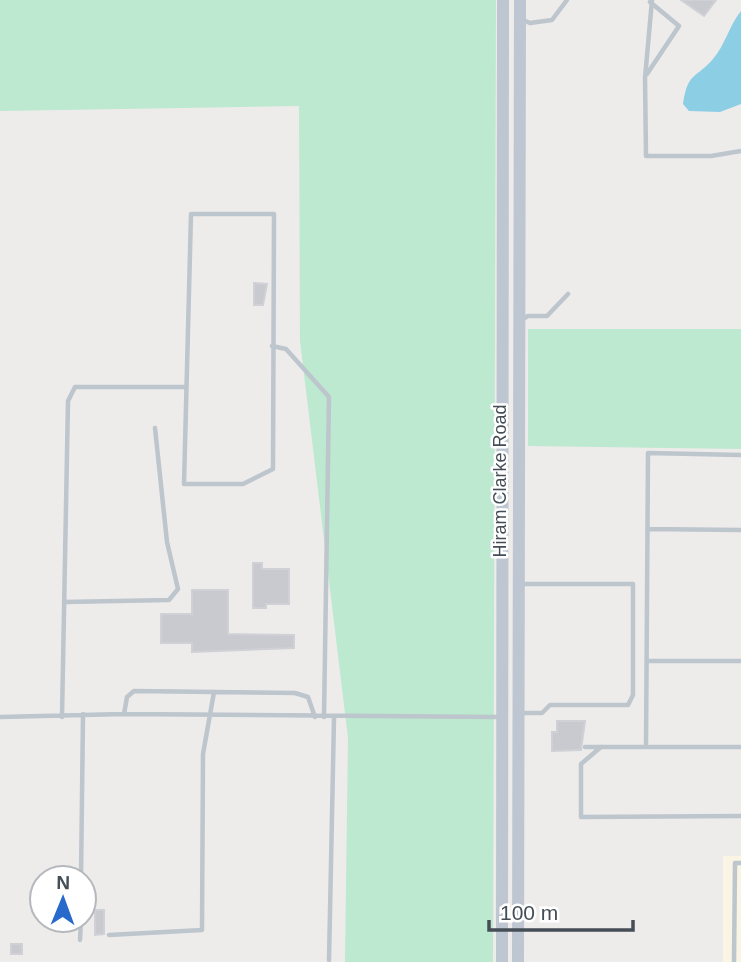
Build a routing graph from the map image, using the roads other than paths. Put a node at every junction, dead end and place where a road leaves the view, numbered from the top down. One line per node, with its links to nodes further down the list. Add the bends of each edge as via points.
1 (503, 0): 5 (main road, Hiram Clarke Road)
2 (520, 0): 6 (main road, Hiram Clarke Road)
3 (567, 0): 6 (lane, via 552,20 530,23)
4 (651, 1): 7 (lane); 7 (lane, via 679,26)
5 (503, 19): 6 (main road); 9 (main road, Hiram Clarke Road)
6 (520, 19): 10 (main road, Hiram Clarke Road)
7 (645, 78): 8 (lane, via 646,156)
8 (741, 151)
9 (502, 173): 10 (main road); 12 (main road, Hiram Clarke Road)
10 (518, 173): 13 (main road, Hiram Clarke Road)
11 (568, 295): 13 (lane, via 547,316 528,316)
12 (502, 321): 13 (main road); 17 (main road, Hiram Clarke Road)
13 (518, 322): 18 (main road, Hiram Clarke Road)
14 (272, 346): 15 (lane, via 273,470 243,484 184,484); 15 (lane, via 274,214 191,214); 34 (lane, via 286,349 329,397)
15 (186, 387): 24 (lane, via 75,387 68,401)
16 (155, 428): 24 (lane, via 176,596 169,600)
17 (501, 454): 18 (main road); 23 (main road, Hiram Clarke Road)
18 (518, 454): 22 (main road, Hiram Clarke Road)
19 (741, 455): 20 (lane, via 648,453)
20 (648, 529): 21 (lane); 25 (lane)
21 (741, 530)
22 (517, 584): 23 (main road); 28 (main road, Hiram Clarke Road); 28 (lane, via 633,583 633,695 628,705 550,705 542,713)
23 (500, 586): 35 (main road, Hiram Clarke Road)
24 (64, 602): 36 (lane)
25 (647, 661): 26 (lane); 40 (lane)
26 (741, 662)
27 (214, 692): 30 (lane, via 134,691 127,697); 31 (lane); 33 (lane, via 301,693)
28 (519, 713): 35 (main road); 45 (main road, Hiram Clarke Road)
29 (83, 714): 30 (lane); 36 (lane); 44 (lane)
30 (124, 714): 31 (lane)
31 (210, 715): 33 (lane); 48 (lane, via 203,754 202,930)
32 (0, 717): 36 (lane)
33 (315, 717): 34 (lane)
34 (324, 717): 37 (lane)
35 (500, 717): 37 (lane); 46 (main road, Hiram Clarke Road)
36 (62, 718)
37 (334, 718): 50 (lane)
38 (584, 747): 39 (lane)
39 (601, 747): 40 (lane); 42 (lane, via 581,764 581,817)
40 (646, 747): 41 (lane)
41 (741, 747)
42 (741, 816)
43 (741, 863): 53 (lane, via 735,863)
44 (81, 864)
45 (516, 866): 46 (main road); 52 (main road, Hiram Clarke Road)
46 (501, 867): 51 (main road, Hiram Clarke Road)
47 (80, 934): 49 (lane)
48 (109, 935)
49 (80, 940)
50 (328, 960)
51 (502, 962)
52 (518, 962)
53 (734, 962)

